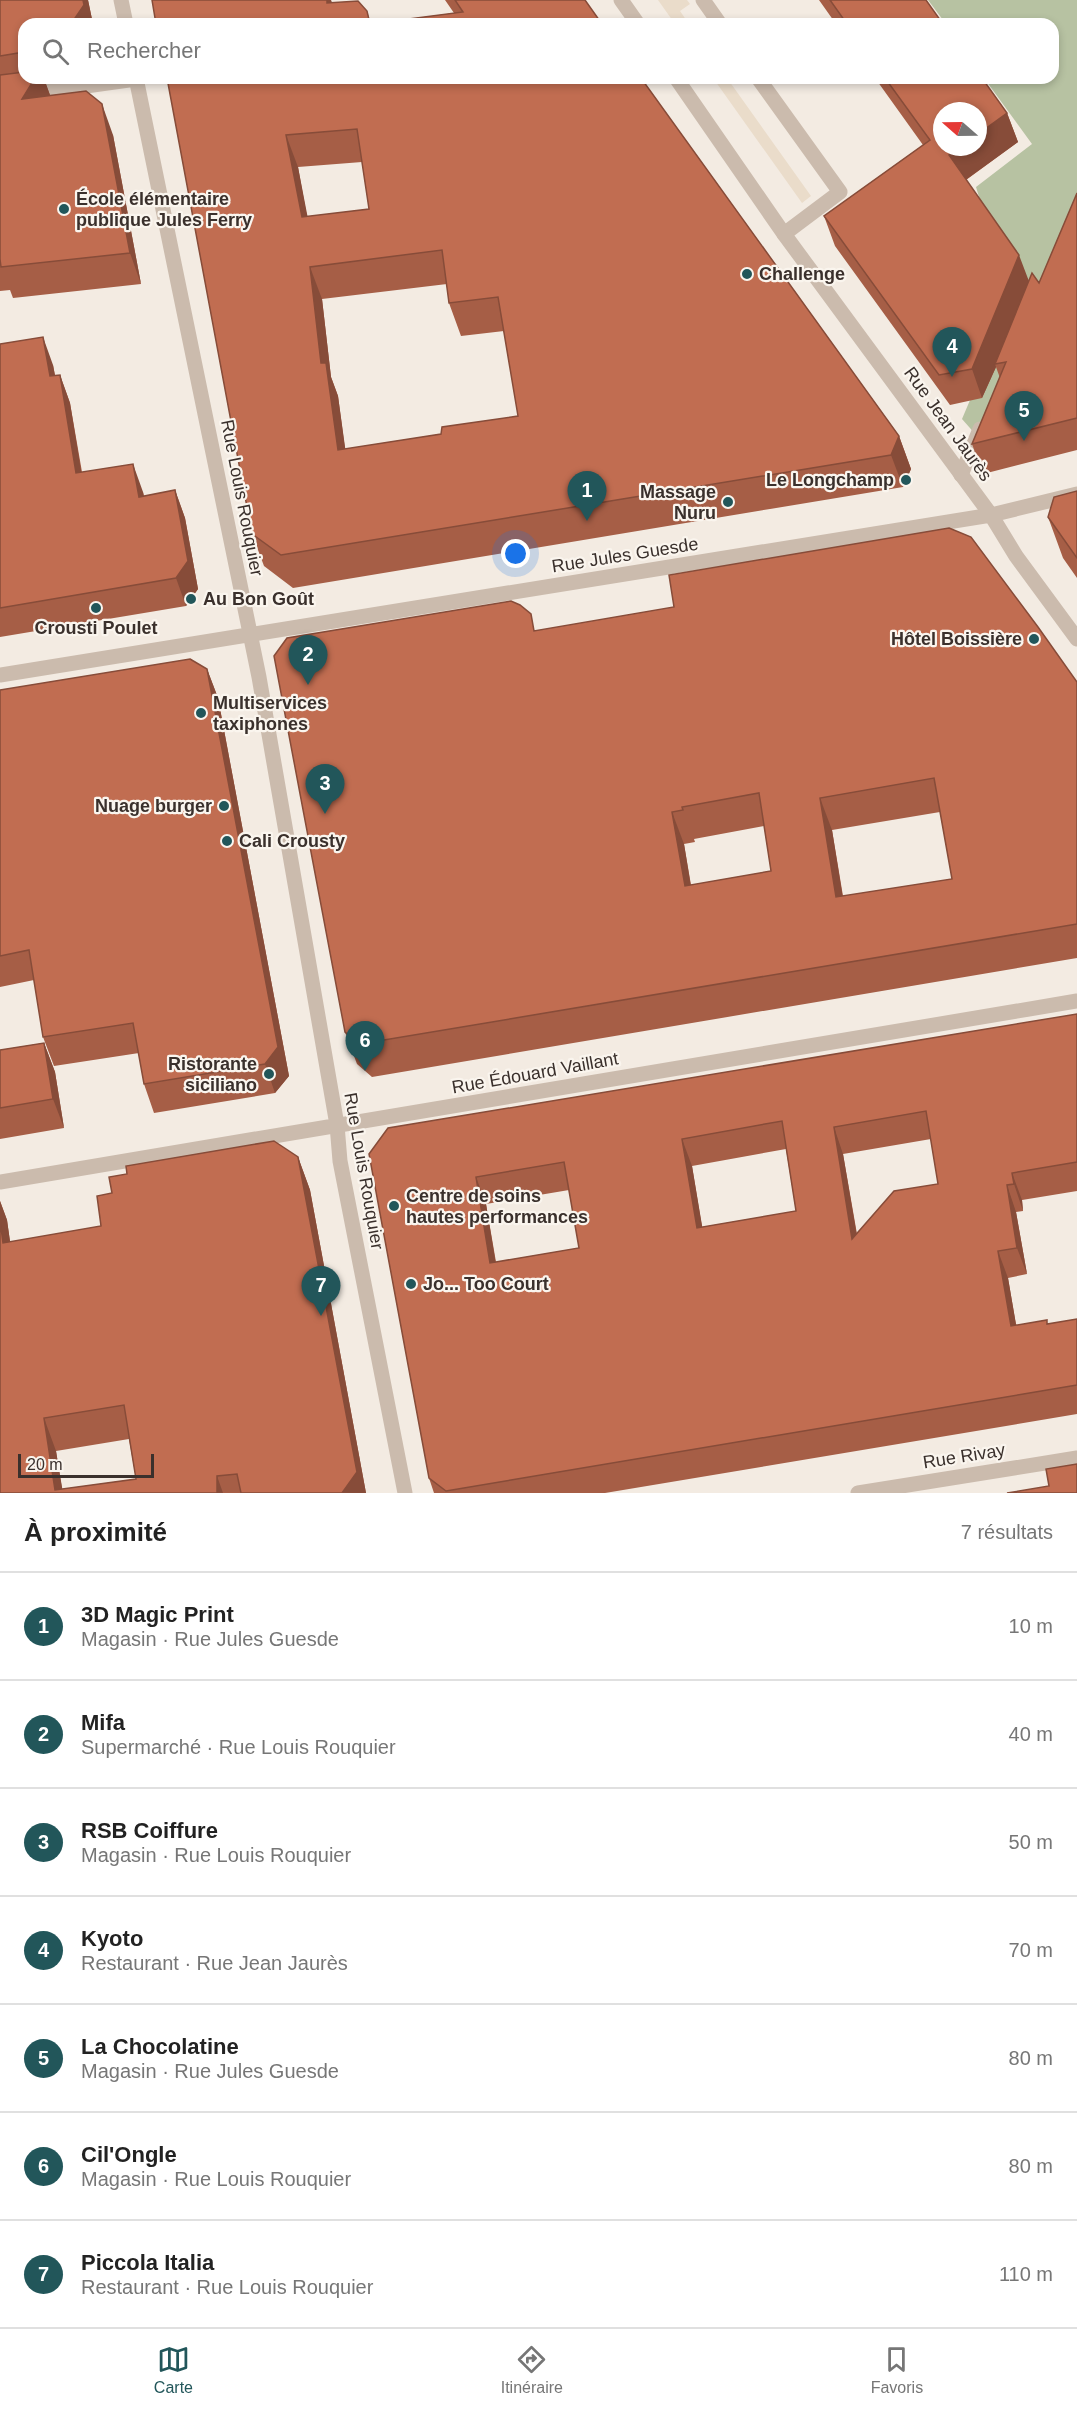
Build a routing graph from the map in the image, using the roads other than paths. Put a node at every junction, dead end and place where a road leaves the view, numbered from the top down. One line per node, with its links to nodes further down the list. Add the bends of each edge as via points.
1 (121, 0): 4 (street)
2 (621, 0): 5 (street)
3 (703, 0): 6 (street)
4 (125, 18)
5 (634, 18)
6 (716, 18)
7 (95, 84): 11 (street)
8 (137, 84): 17 (street, Rue Louis Rouquier)
9 (679, 84): 12 (street, Rue Jean Jaurès)
10 (762, 84): 12 (street, via 840,192)
11 (0, 98)
12 (784, 234): 14 (street, Rue Jean Jaurès)
13 (986, 414): 14 (street)
14 (961, 475): 16 (street, Rue Jean Jaurès)
15 (1077, 494): 16 (street, Rue Jules Guesde)
16 (991, 515): 17 (street, Rue Jules Guesde); 18 (street, Rue Jean Jaurès)
17 (250, 635): 19 (street, Rue Jules Guesde); 21 (street, Rue Louis Rouquier)
18 (1077, 639)
19 (0, 675)
20 (1077, 1001): 21 (street, Rue Édouard Vaillant)
21 (337, 1125): 22 (street, Rue Édouard Vaillant); 24 (street, Rue Louis Rouquier, via 340,1161)
22 (0, 1182)
23 (1077, 1458): 25 (street, Rue Rivay)
24 (405, 1493)
25 (858, 1493)

